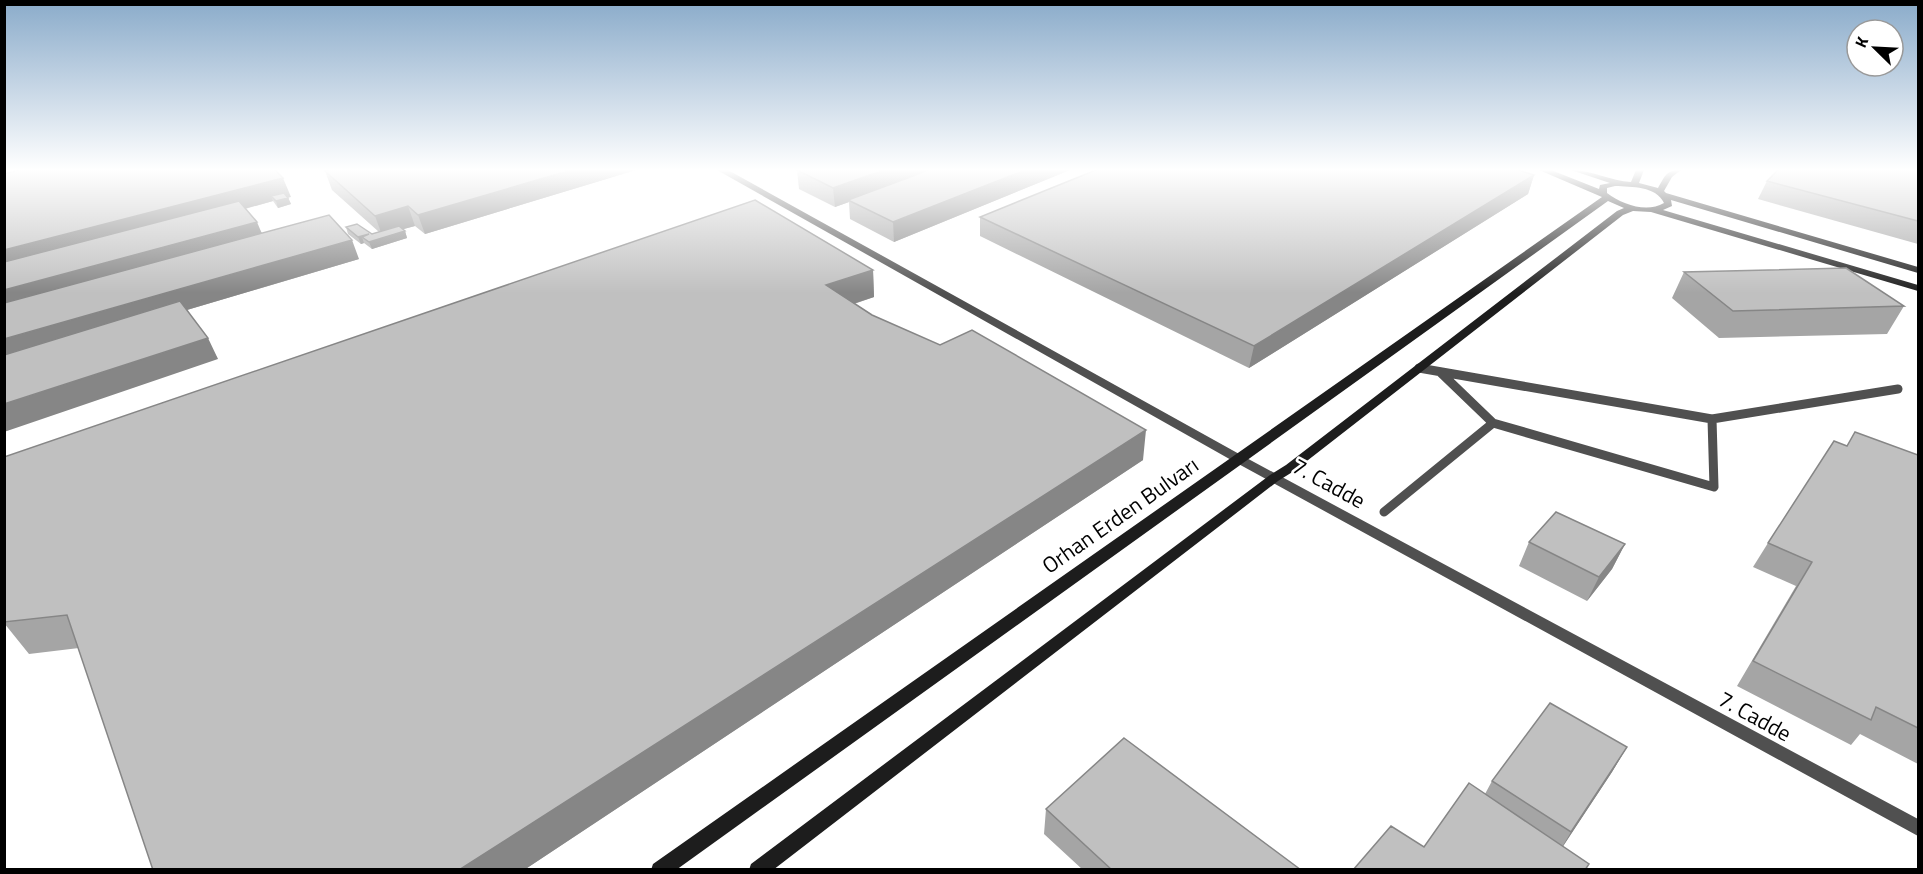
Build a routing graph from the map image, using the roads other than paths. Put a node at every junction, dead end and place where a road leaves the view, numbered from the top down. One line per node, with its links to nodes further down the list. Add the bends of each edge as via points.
1 (794, 211): 13 (street, 7. Cadde)
2 (1584, 211): 13 (street, Orhan Erden Bulvarı)
3 (1625, 211): 8 (street)
4 (1655, 211): 7 (street)
5 (1719, 211): 6 (street)
6 (1918, 270)
7 (1918, 288)
8 (1419, 368): 9 (lane); 14 (street)
9 (1440, 372): 11 (lane); 12 (lane)
10 (1898, 389): 11 (lane)
11 (1712, 419): 12 (lane, via 1714,487)
12 (1493, 423): 15 (lane)
13 (1237, 458): 14 (street, 7. Cadde); 17 (street, Orhan Erden Bulvarı)
14 (1274, 478): 16 (street, 7. Cadde); 18 (street)
15 (1384, 512)
16 (1918, 828)
17 (660, 870)
18 (759, 870)

